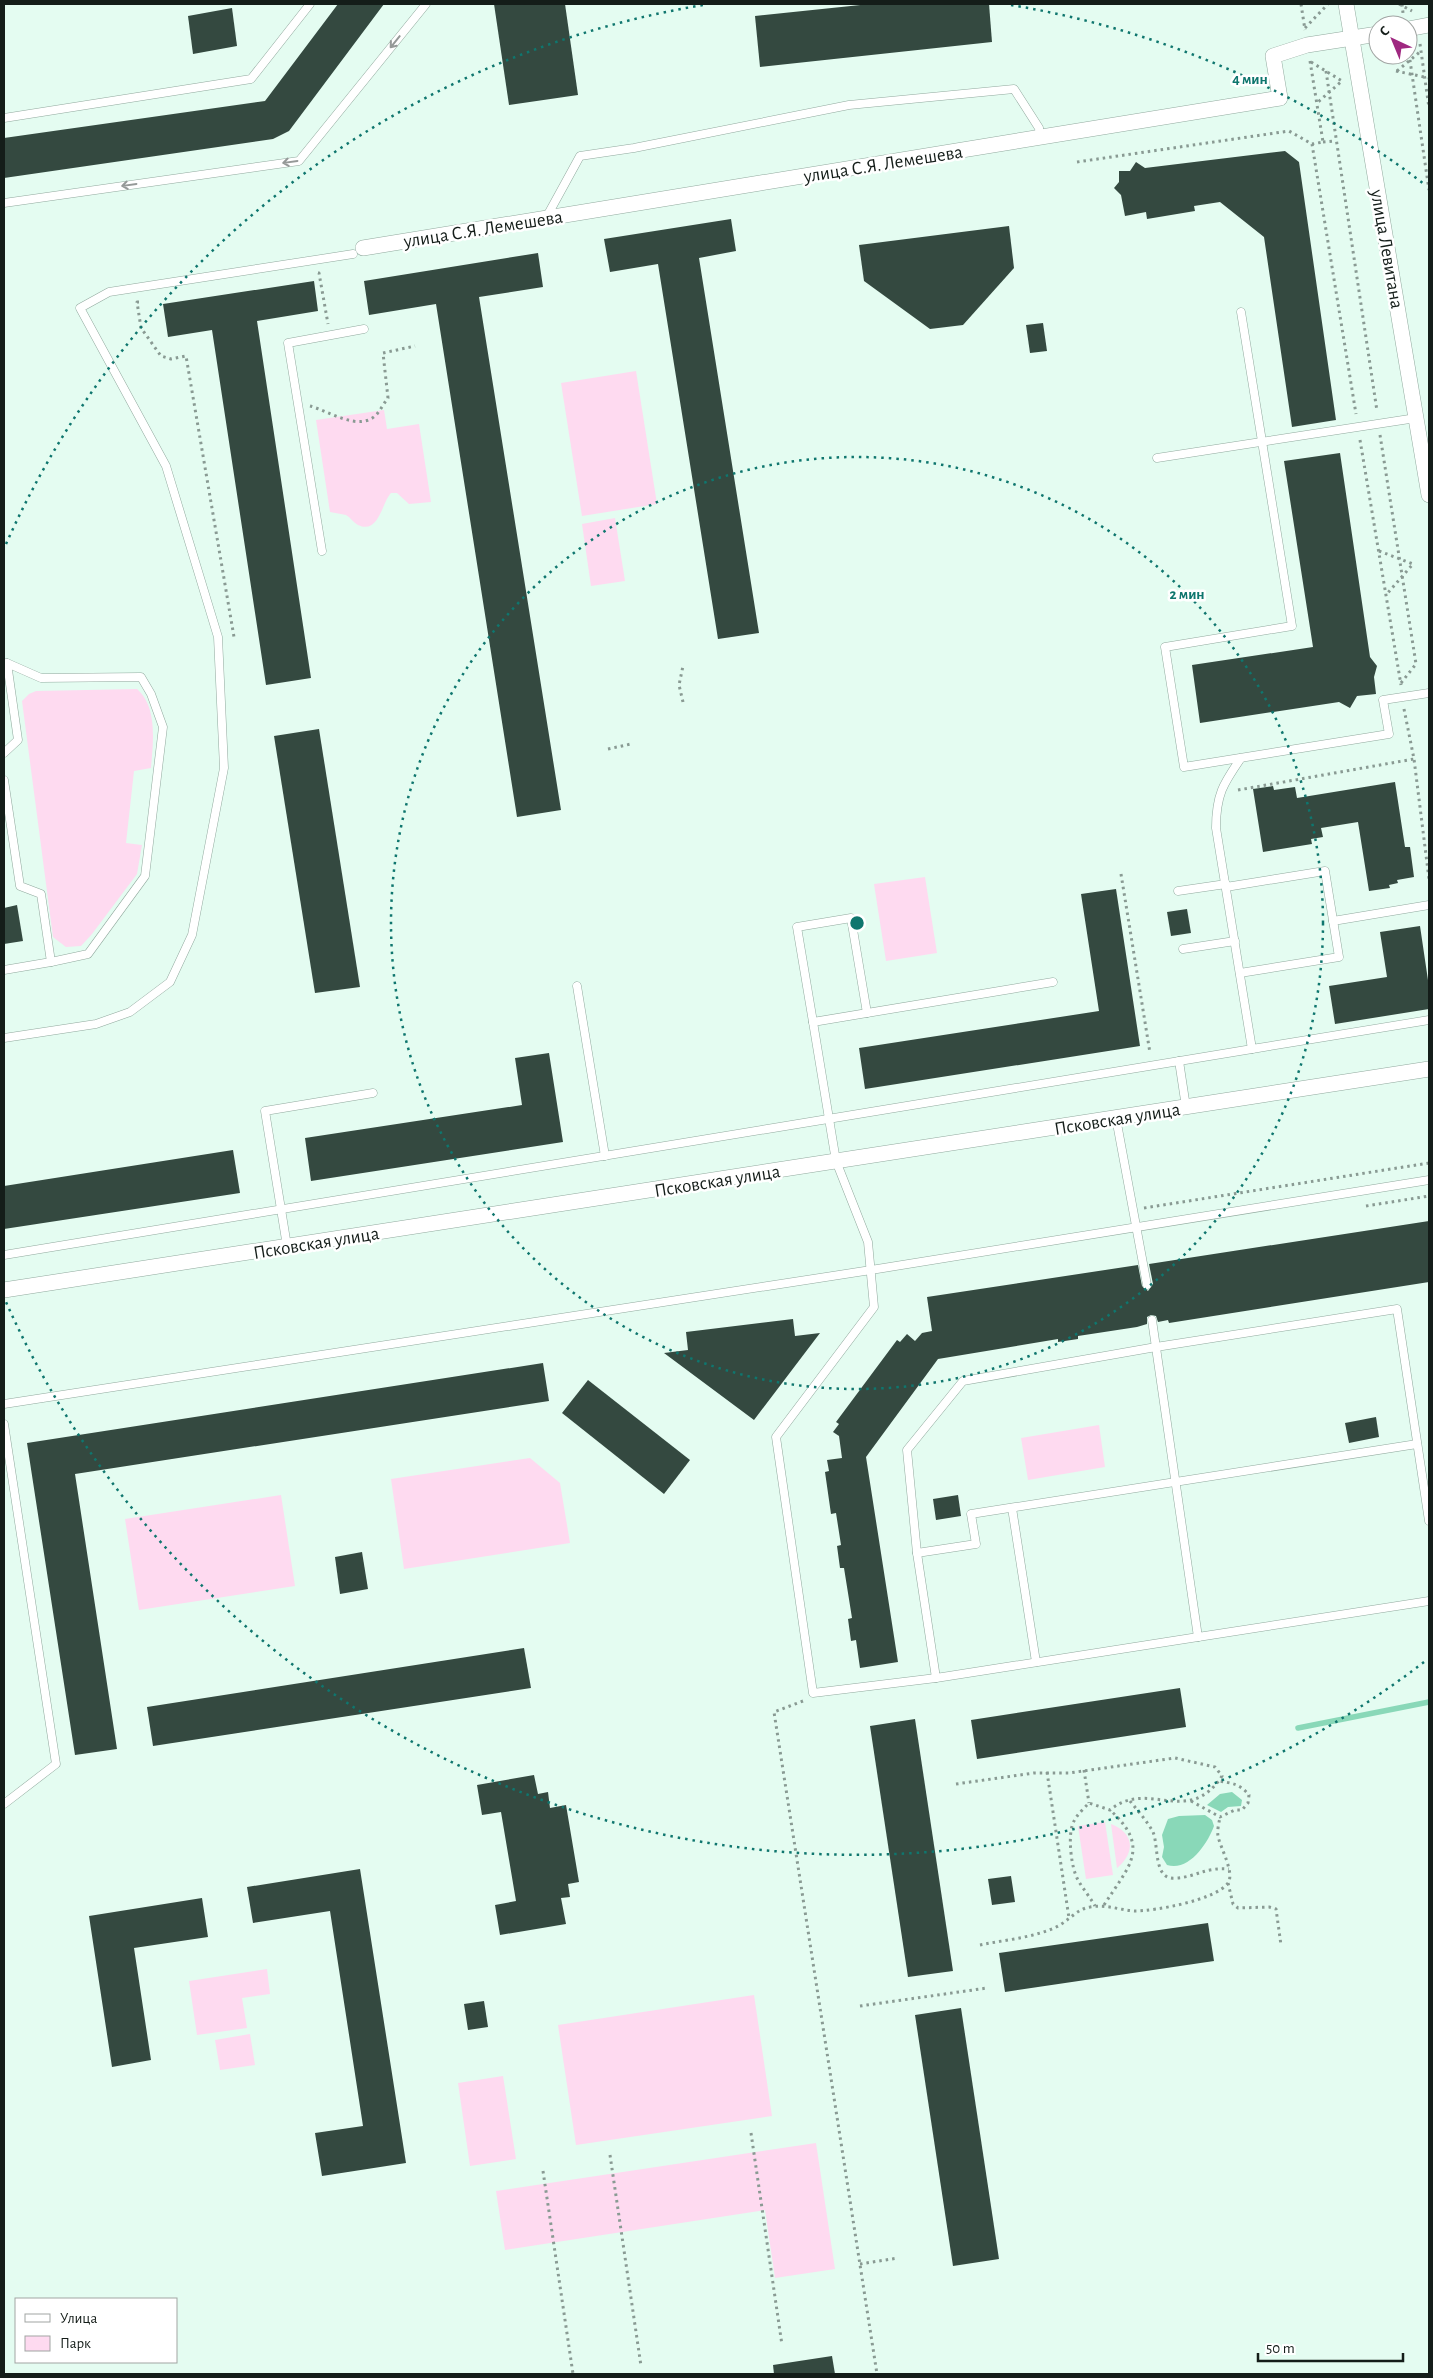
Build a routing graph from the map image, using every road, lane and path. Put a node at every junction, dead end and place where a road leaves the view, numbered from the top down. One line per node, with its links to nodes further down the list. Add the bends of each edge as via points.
1 (310, 4): 23 (lane, via 250,79)
2 (426, 4): 29 (lane, one-way to 29, via 299,161)
3 (1301, 4): 9 (path)
4 (1328, 4): 9 (path)
5 (1346, 4): 11 (street, улица Левитана)
6 (1399, 4): 7 (path, via 1414,12)
7 (1413, 4)
8 (1418, 27): 13 (path)
9 (1305, 28): 12 (path)
10 (1368, 36): 11 (street, улица С.Я. Лемешева)
11 (1352, 38): 12 (street, улица С.Я. Лемешева); 39 (street, улица Левитана)
12 (1307, 45): 14 (path); 24 (street, улица С.Я. Лемешева, via 1273,56 1280,98)
13 (1420, 51): 19 (path)
14 (1310, 61): 17 (path); 21 (path)
15 (1404, 65): 18 (path, via 1396,71)
16 (1411, 65): 18 (path)
17 (1326, 71): 20 (path); 20 (path, via 1342,81)
18 (1412, 75): 19 (path); 28 (path)
19 (1427, 78): 22 (path)
20 (1329, 93): 21 (path); 25 (path)
21 (1318, 102): 26 (path)
22 (1429, 108)
23 (4, 118)
24 (1040, 138): 30 (street, улица С.Я. Лемешева); 30 (lane, via 1039,128 1014,89 849,104 580,156)
25 (1336, 141): 26 (path); 40 (path)
26 (1323, 142): 27 (path)
27 (1312, 144)
28 (1429, 190)
29 (4, 203)
30 (546, 218): 31 (street, улица С.Я. Лемешева)
31 (358, 251): 77 (lane, via 109,292 80,308 166,466 218,637 224,768 192,935 170,982 130,1012 96,1024)
32 (310, 275): 36 (path, via 319,273)
33 (146, 301): 49 (path, via 137,302 141,328 161,356 171,359 186,356)
34 (1241, 312): 41 (lane)
35 (364, 329): 36 (lane)
36 (330, 335): 38 (lane, via 288,343)
37 (415, 346): 38 (path, via 383,354 388,398 376,416 363,422 348,420)
38 (298, 402): 44 (lane)
39 (1416, 418): 40 (lane); 43 (street, улица Левитана)
40 (1378, 424): 41 (lane); 46 (path)
41 (1262, 442): 42 (lane); 58 (lane, via 1292,626 1165,647 1184,767)
42 (1157, 458)
43 (1429, 495)
44 (322, 551)
45 (1378, 551): 46 (path)
46 (1399, 559): 47 (path); 47 (path, via 1413,564)
47 (1402, 576): 48 (path); 52 (path, via 1416,664)
48 (1386, 595)
49 (234, 637)
50 (5, 664): 57 (lane, via 18,740); 69 (lane, via 41,678 141,677 163,727 145,876 88,954)
51 (684, 666): 54 (path, via 680,685)
52 (1401, 683)
53 (1429, 693): 58 (lane, via 1383,700 1389,734)
54 (683, 702)
55 (631, 744): 56 (path)
56 (608, 749)
57 (4, 753)
58 (1241, 758): 63 (lane, via 1225,781 1216,805 1216,828)
59 (1414, 759): 61 (path, via 1239,789)
60 (4, 780): 69 (lane, via 20,886 41,894)
61 (1233, 795)
62 (1121, 874): 79 (path)
63 (1226, 886): 64 (lane); 66 (lane, via 1325,871); 67 (lane)
64 (1178, 892)
65 (1429, 905): 66 (lane)
66 (1333, 921): 71 (lane, via 1339,957)
67 (1235, 941): 68 (lane); 71 (lane)
68 (1184, 949)
69 (51, 962): 70 (lane)
70 (4, 970)
71 (1240, 973): 78 (lane)
72 (1053, 982): 74 (lane)
73 (577, 986): 86 (lane)
74 (867, 1013): 76 (lane); 76 (lane, via 851,918 824,922 797,927)
75 (1429, 1020): 78 (lane)
76 (813, 1022): 85 (lane)
77 (4, 1038)
78 (1252, 1049): 80 (lane)
79 (1151, 1056)
80 (1179, 1061): 83 (lane); 85 (lane)
81 (1429, 1069): 83 (street, Псковская улица)
82 (372, 1093): 90 (lane, via 265,1111)
83 (1186, 1107): 84 (street, Псковская улица)
84 (1116, 1118): 87 (street, Псковская улица); 91 (lane)
85 (829, 1119): 86 (lane); 87 (lane)
86 (605, 1156): 90 (lane)
87 (836, 1161): 93 (street, Псковская улица); 95 (lane, via 868,1242)
88 (1429, 1163): 91 (path)
89 (1429, 1180): 92 (lane)
90 (281, 1210): 93 (lane); 94 (lane)
91 (1131, 1210): 92 (lane)
92 (1135, 1226): 95 (lane); 96 (lane)
93 (287, 1246): 97 (street, Псковская улица)
94 (4, 1255)
95 (871, 1270): 100 (lane); 111 (lane, via 874,1307 776,1437)
96 (1147, 1285)
97 (4, 1290)
98 (1152, 1320): 99 (lane)
99 (1156, 1347): 102 (lane, via 1397,1309); 103 (lane); 106 (lane, via 963,1381 907,1450)
100 (4, 1404)
101 (4, 1424): 119 (lane, via 56,1764)
102 (1417, 1444): 103 (lane); 105 (lane)
103 (1175, 1482): 104 (lane); 108 (lane)
104 (1012, 1508): 106 (lane, via 971,1514 976,1544); 109 (lane)
105 (1429, 1521)
106 (917, 1553): 110 (lane)
107 (1429, 1601): 108 (lane)
108 (1198, 1637): 109 (lane)
109 (1036, 1662): 110 (lane)
110 (936, 1678): 111 (lane)
111 (813, 1693): 135 (path, via 800,1704 774,1712)
112 (1084, 1770): 113 (path); 114 (path, via 1175,1758 1215,1767 1222,1776); 118 (path)
113 (1047, 1772): 115 (path); 126 (path)
114 (1218, 1781): 117 (path, via 1201,1798); 121 (path, via 1234,1783 1249,1795 1242,1810)
115 (956, 1784)
116 (1130, 1801): 117 (path, via 1141,1798); 120 (path); 122 (path, via 1154,1834 1160,1869 1166,1876 1175,1879 1213,1868)
117 (1191, 1801): 121 (path)
118 (1089, 1803): 120 (path); 125 (path, via 1073,1821 1071,1853 1077,1878)
119 (4, 1804)
120 (1110, 1810): 124 (path, via 1124,1823 1134,1850 1130,1865)
121 (1220, 1817): 122 (path, via 1218,1836)
122 (1229, 1869): 123 (path)
123 (1228, 1883): 124 (path, via 1182,1904 1137,1911); 128 (path, via 1233,1904 1238,1908 1276,1909)
124 (1104, 1905): 125 (path)
125 (1096, 1906): 126 (path)
126 (1069, 1918): 127 (path, via 1046,1931)
127 (980, 1945)
128 (1281, 1945)
129 (986, 1988): 130 (path)
130 (860, 2006)
131 (751, 2133): 136 (path)
132 (610, 2155): 137 (path)
133 (543, 2171): 138 (path)
134 (898, 2258): 135 (path)
135 (860, 2264): 139 (path)
136 (782, 2344)
137 (641, 2366)
138 (573, 2374)
139 (877, 2374)

